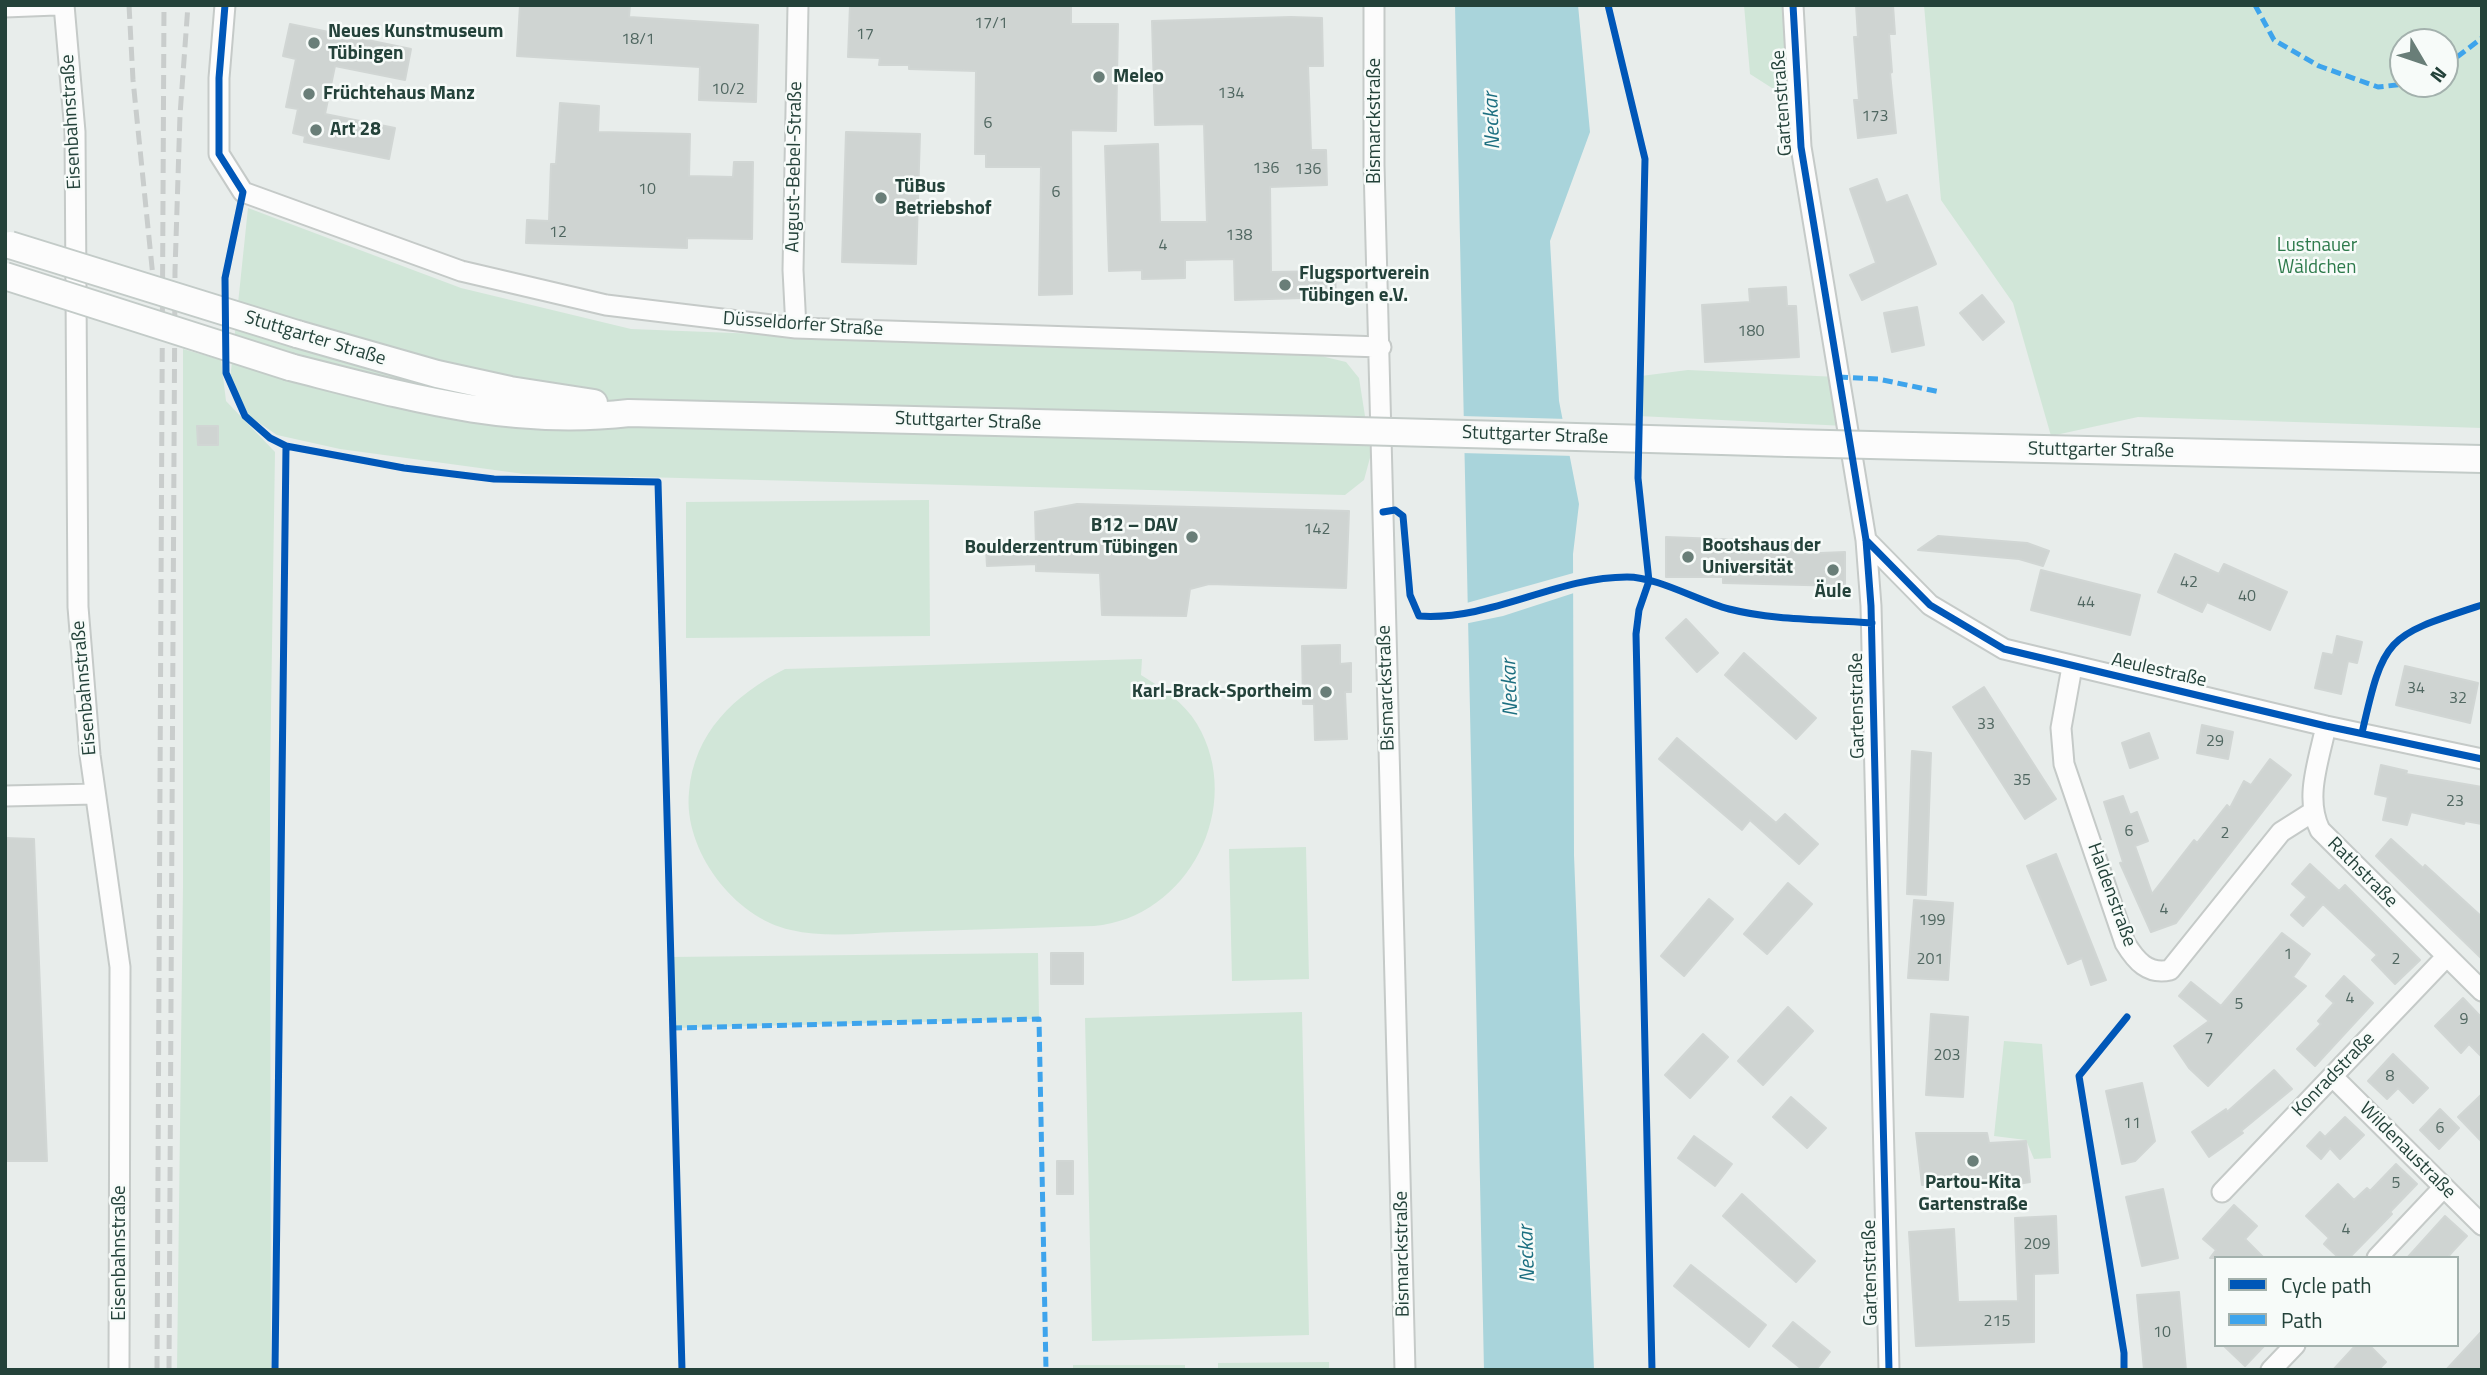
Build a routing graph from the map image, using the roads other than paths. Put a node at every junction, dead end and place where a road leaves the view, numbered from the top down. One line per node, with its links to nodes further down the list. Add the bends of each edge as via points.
1 (56, 5): 7 (street)
2 (64, 5): 18 (street, Eisenbahnstraße, via 75,132 78,607)
3 (225, 5): 10 (street, Düsseldorfer Straße, via 219,154 243,192 461,271 606,305)
4 (799, 5): 10 (street, August-Bebel-Straße, via 793,270)
5 (1374, 5): 11 (street, Bismarckstraße)
6 (1793, 5): 14 (street, Gartenstraße, via 1801,147)
7 (5, 7)
8 (8, 244): 12 (main road, Stuttgarter Straße, bridge, via 437,374 593,402)
9 (5, 276): 12 (main road, Stuttgarter Straße, bridge, via 290,367 415,400 459,408 592,417)
10 (796, 328): 11 (street, Düsseldorfer Straße)
11 (1381, 347): 30 (street, Bismarckstraße)
12 (629, 413): 13 (main road, Stuttgarter Straße, bridge)
13 (2482, 459)
14 (1866, 540): 15 (street, Aeulestraße, via 1930,605 1967,630 2021,654); 31 (street, Gartenstraße, via 1872,623)
15 (2072, 667): 16 (street, Aeulestraße); 20 (street, Haldenstraße, via 2063,706 2064,764 2125,943 2138,963 2160,972 2170,970 2281,832)
16 (2326, 726): 17 (street, Aeulestraße); 20 (street)
17 (2482, 759)
18 (95, 794): 19 (street); 29 (street, Eisenbahnstraße, via 120,967)
19 (5, 796)
20 (2311, 813): 21 (street, Rathstraße, via 2332,845)
21 (2446, 957): 22 (street, Rathstraße); 23 (street, Konradstraße)
22 (2482, 991)
23 (2333, 1077): 24 (street, Wildenaustraße); 25 (street, Konradstraße)
24 (2443, 1188): 26 (street, Wildenaustraße); 27 (street)
25 (2222, 1192)
26 (2482, 1225)
27 (2379, 1256)
28 (2293, 1347): 32 (street)
29 (119, 1370)
30 (1405, 1370)
31 (1889, 1370)
32 (2272, 1370)

